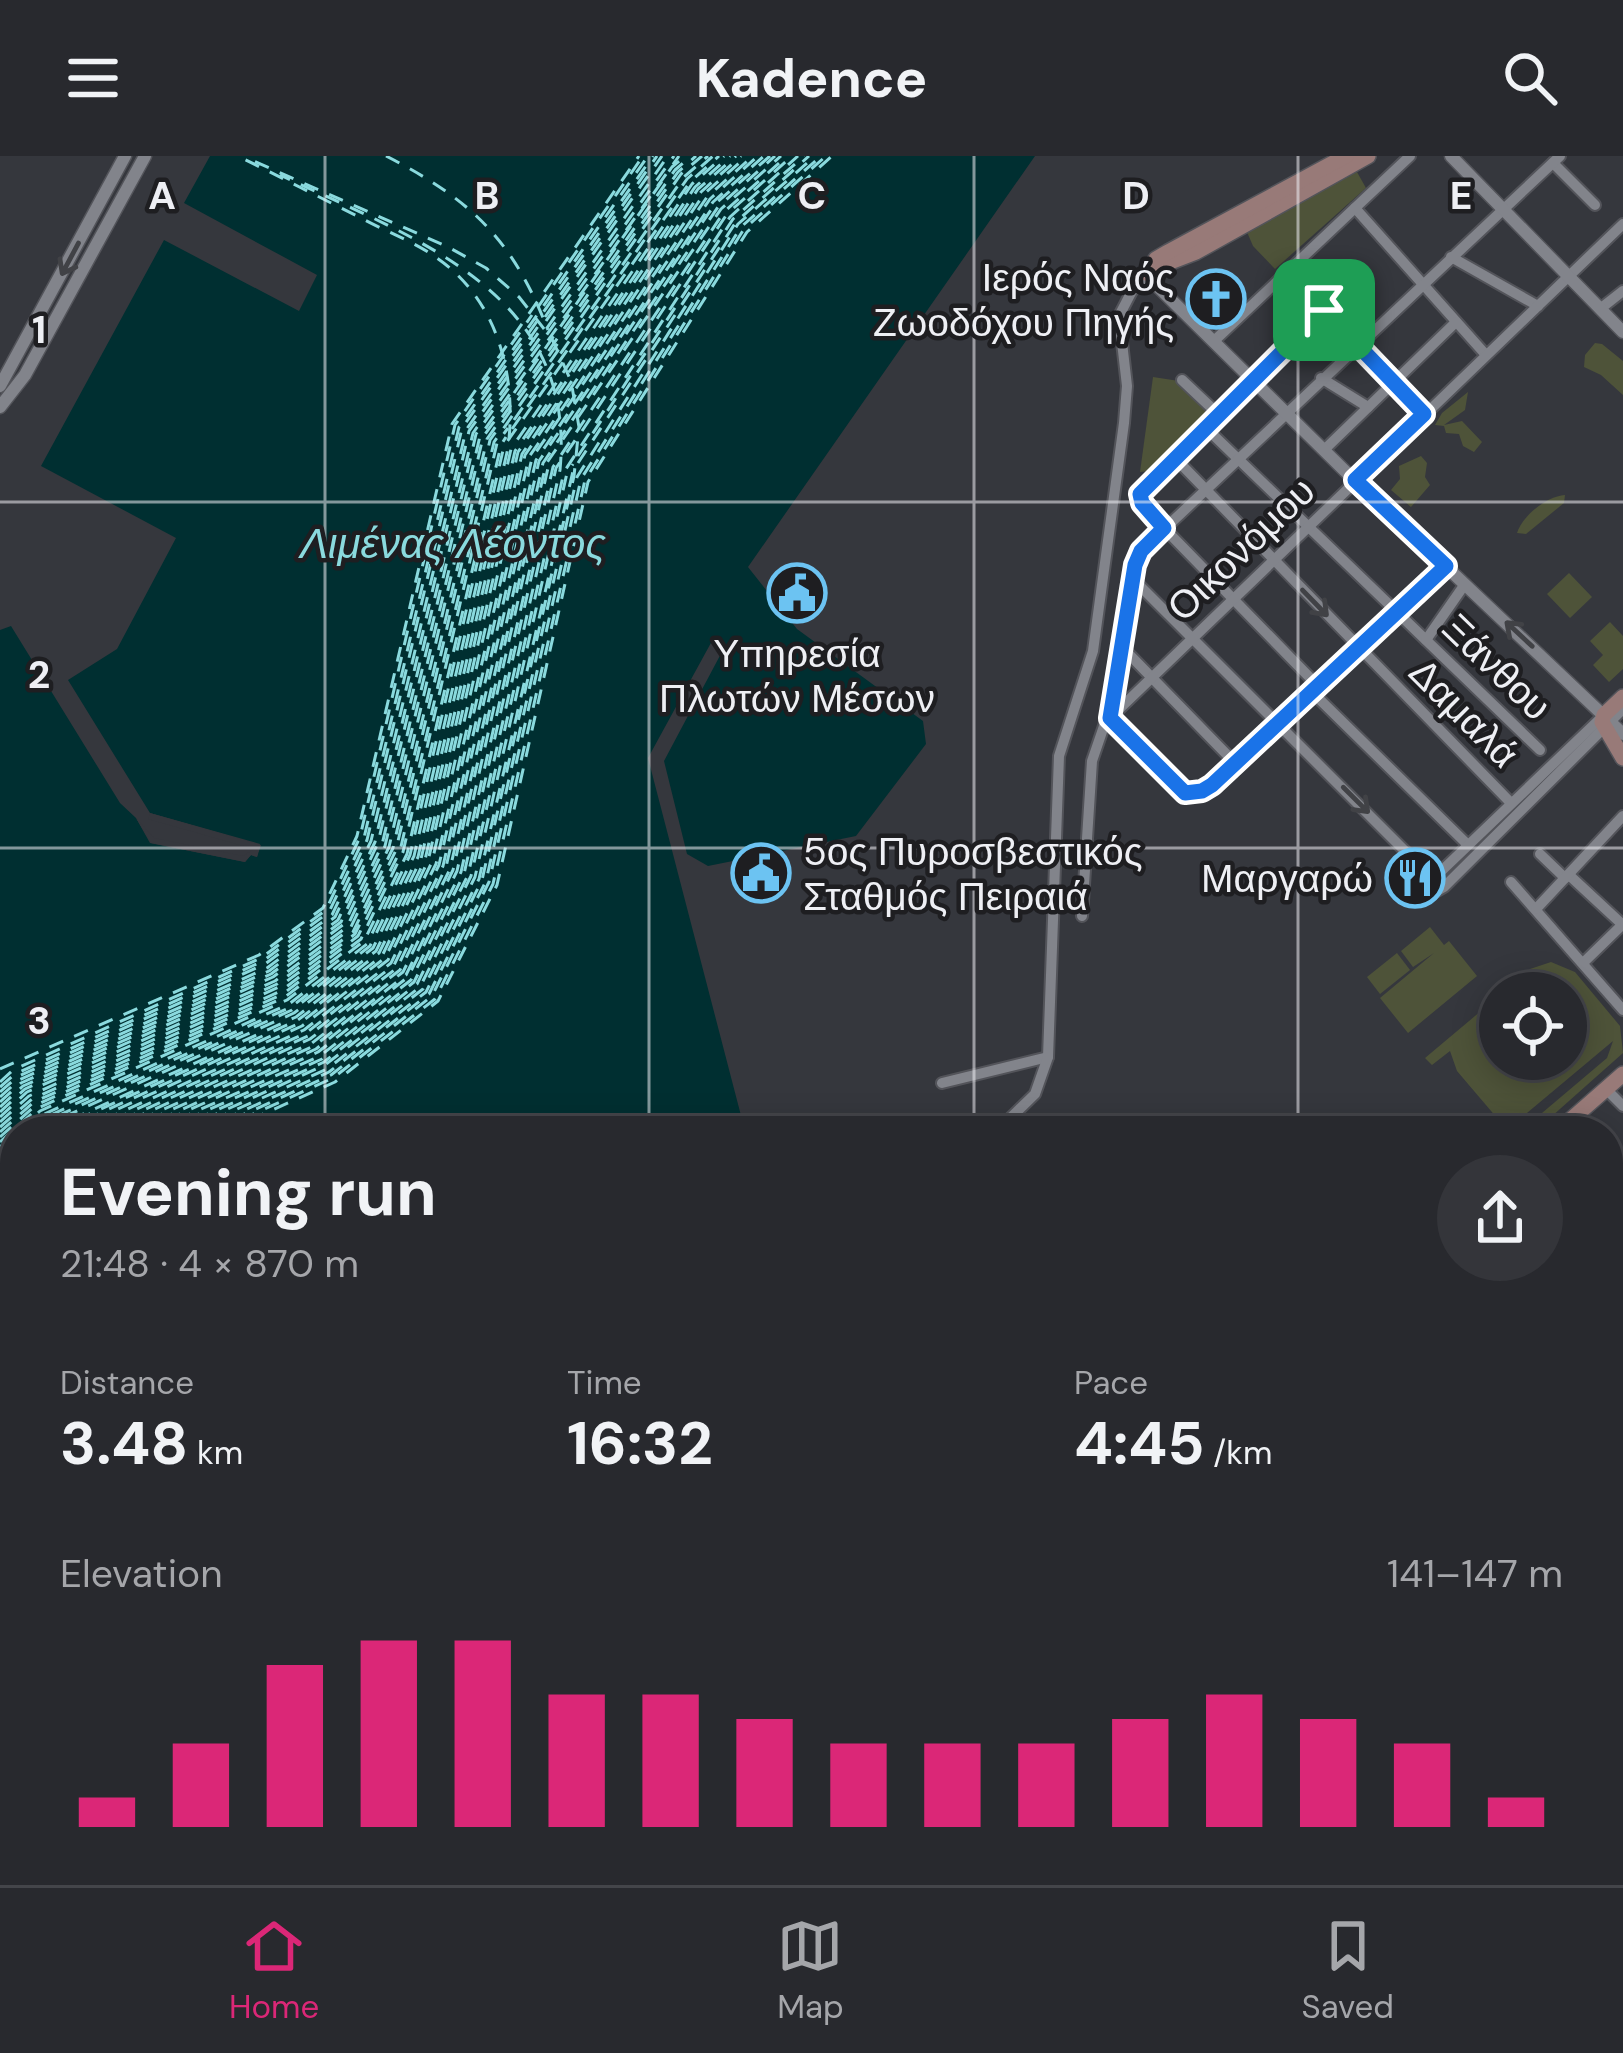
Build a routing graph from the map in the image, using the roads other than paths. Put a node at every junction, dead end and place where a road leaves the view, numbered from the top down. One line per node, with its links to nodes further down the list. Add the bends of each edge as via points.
1 (125, 156): 26 (street, one-way to 26)
2 (145, 156): 27 (street)
3 (1346, 156): 13 (main road, via 1168,252)
4 (1368, 156): 13 (main road)
5 (1411, 156): 9 (street)
6 (1450, 156): 10 (street)
7 (1556, 160): 8 (street); 10 (street)
8 (1595, 205)
9 (1355, 208): 14 (street); 16 (street)
10 (1502, 210): 12 (street); 15 (street)
11 (1622, 228): 15 (street, Οικονόμου)
12 (1451, 257): 16 (street); 18 (street)
13 (1148, 274): 23 (street); 79 (street, via 1119,316 1127,386 1121,446 1093,651 1059,757)
14 (1286, 274): 20 (street); 23 (street)
15 (1568, 277): 18 (street, Οικονόμου); 19 (street)
16 (1420, 285): 21 (street); 24 (street)
17 (1623, 291): 19 (street)
18 (1538, 306): 25 (street, Οικονόμου)
19 (1600, 309): 22 (street)
20 (1324, 310): 24 (street); 29 (street)
21 (1456, 322): 25 (street); 31 (street)
22 (1623, 332)
23 (1214, 341): 29 (street)
24 (1356, 344): 28 (street); 31 (street)
25 (1486, 355): 36 (street, Οικονόμου)
26 (5, 367): 27 (street); 32 (street)
27 (25, 375): 33 (street)
28 (1321, 378): 34 (street); 35 (street)
29 (1252, 379): 35 (street); 37 (street)
30 (1182, 380): 37 (street)
31 (1394, 383): 34 (street); 36 (street)
32 (0, 386)
33 (0, 407)
34 (1368, 407): 39 (street)
35 (1286, 412): 39 (street); 41 (street)
36 (1424, 414): 42 (street, Οικονόμου)
37 (1218, 415): 38 (street)
38 (1205, 427): 40 (street); 41 (street, Ξάνθου)
39 (1324, 450): 42 (street)
40 (1175, 458): 43 (street, Δαμαλά); 45 (street, via 1140,494)
41 (1237, 458): 43 (street); 44 (street, Ξάνθου)
42 (1355, 480): 44 (street, Οικονόμου); 47 (street)
43 (1205, 489): 45 (street); 46 (street, Δαμαλά)
44 (1308, 527): 46 (street, Οικονόμου); 51 (street, Ξάνθου)
45 (1164, 528): 48 (street, via 1141,551); 50 (street)
46 (1274, 560): 50 (street, Οικονόμου); 55 (street, Δαμαλά, one-way to 55)
47 (1446, 566): 49 (street); 51 (street)
48 (1132, 578): 52 (street); 54 (street)
49 (1465, 584): 53 (street); 61 (street, one-way to 49)
50 (1233, 599): 52 (street, Οικονόμου); 57 (street)
51 (1396, 611): 53 (street, Ξάνθου); 55 (street)
52 (1191, 640): 56 (street, Οικονόμου); 62 (street)
53 (1426, 640): 64 (street, Ξάνθου)
54 (1122, 647): 56 (street); 60 (street)
55 (1358, 648): 57 (street); 67 (street, Δαμαλά)
56 (1152, 677): 60 (street, Οικονόμου); 66 (street)
57 (1315, 689): 62 (street); 69 (street)
58 (1623, 697): 61 (main road)
59 (1623, 709): 61 (street)
60 (1110, 718): 66 (street, via 1179,790 1202,791); 75 (street, via 1092,761)
61 (1606, 722): 63 (street); 65 (main road); 67 (street); 72 (street, via 1430,895)
62 (1278, 723): 66 (street); 72 (street, one-way to 72)
63 (1623, 734)
64 (1540, 751)
65 (1623, 758)
66 (1235, 764)
67 (1510, 802): 69 (street)
68 (1623, 816): 71 (street)
69 (1467, 844): 72 (street)
70 (1540, 854): 71 (street)
71 (1567, 876): 74 (street); 76 (street)
72 (1433, 880)
73 (1511, 881): 74 (street)
74 (1537, 909): 77 (street)
75 (1082, 916)
76 (1623, 925): 77 (street)
77 (1583, 963): 78 (street)
78 (1623, 1010)
79 (1048, 1057): 81 (street); 84 (street, via 1035,1094)
80 (1623, 1074): 82 (main road)
81 (942, 1083)
82 (1607, 1090): 83 (street); 85 (main road)
83 (1623, 1106)
84 (1013, 1116)
85 (1576, 1116)

